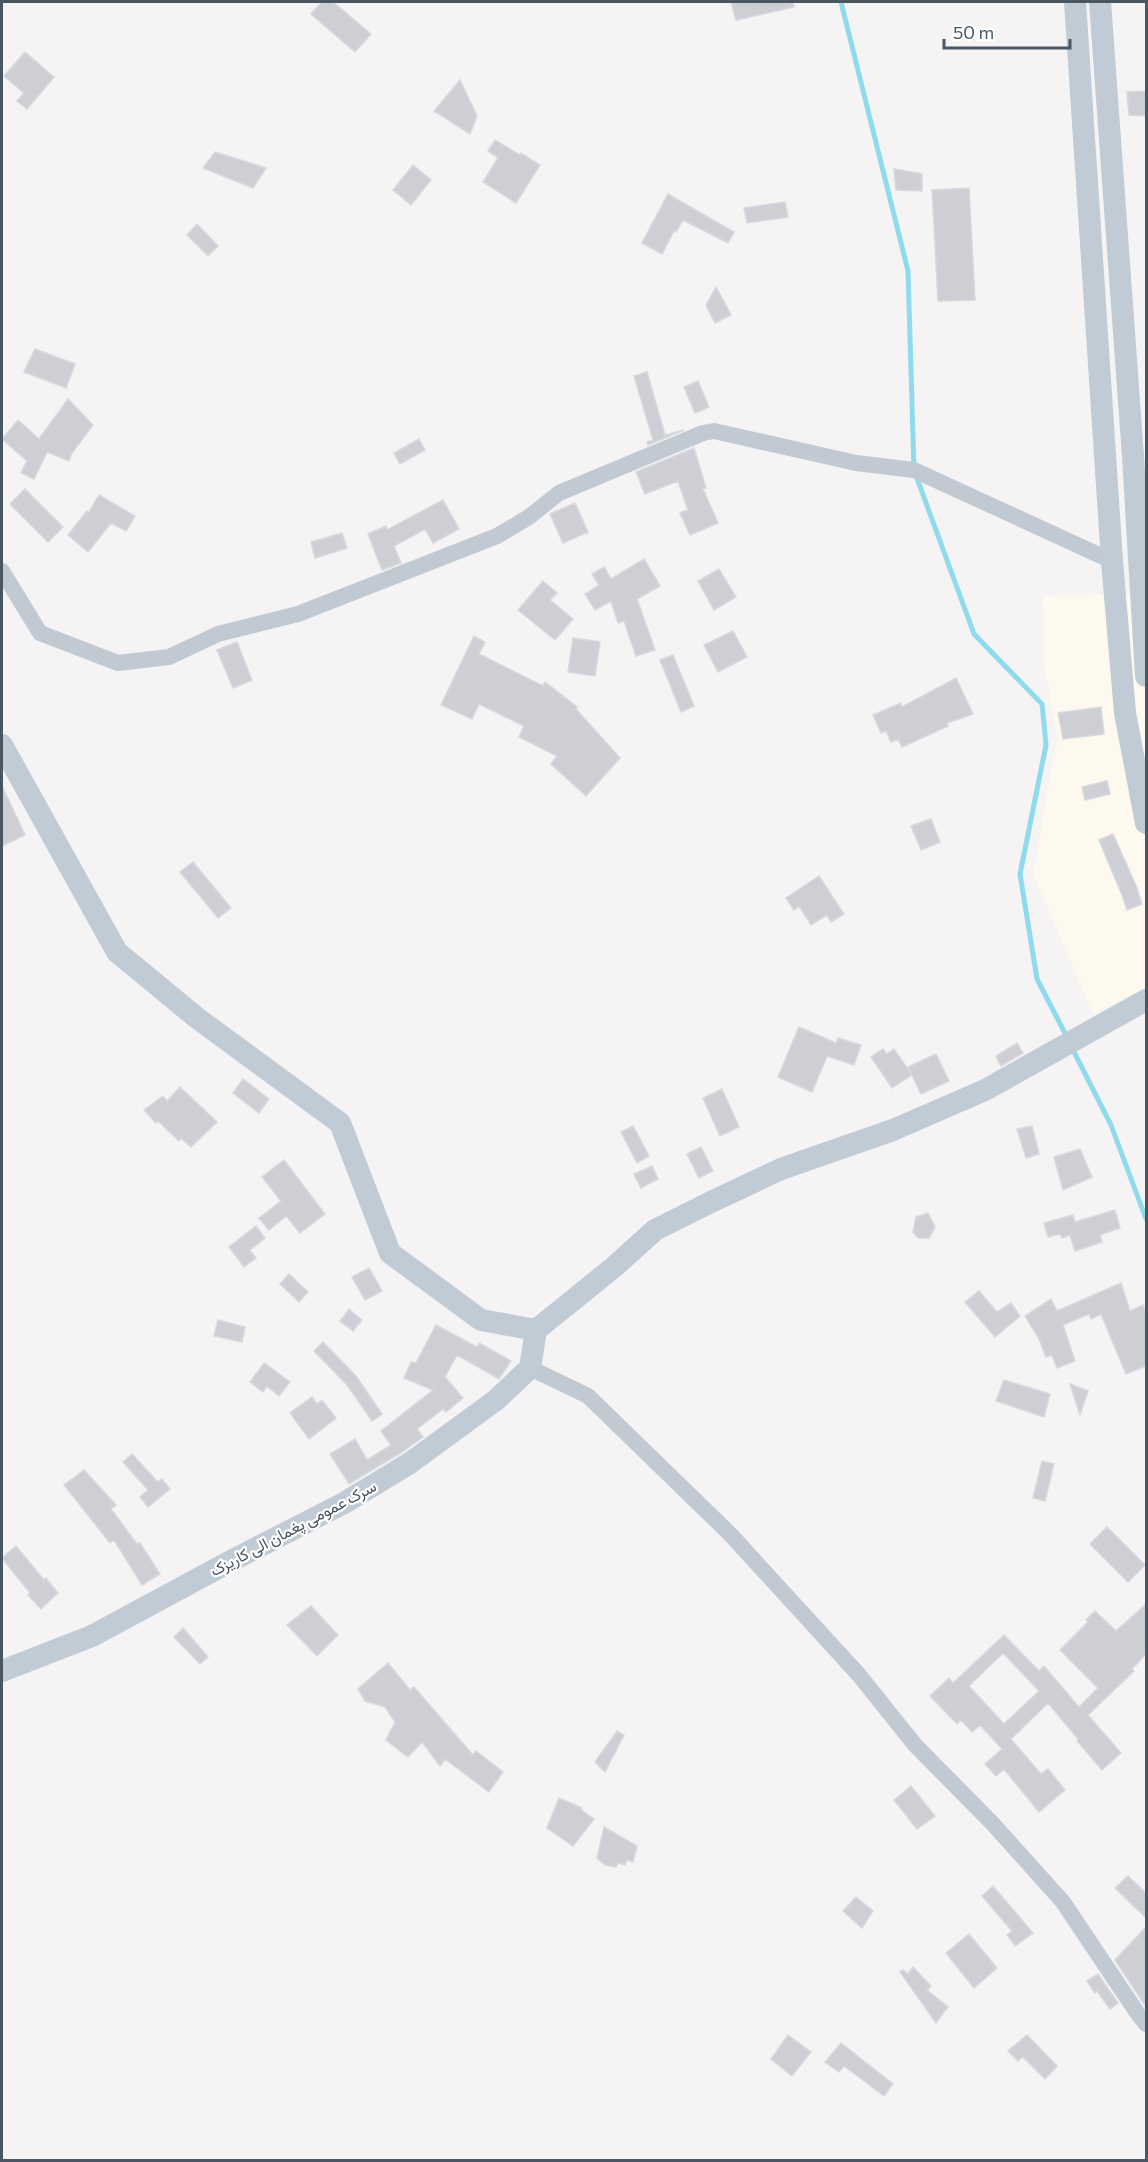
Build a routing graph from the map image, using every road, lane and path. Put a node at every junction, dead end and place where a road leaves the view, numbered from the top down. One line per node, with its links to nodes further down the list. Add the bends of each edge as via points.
1 (1075, 2): 3 (street)
2 (1100, 2): 5 (street)
3 (1112, 561): 4 (street, via 914,470 856,463 714,431 559,493 497,536 298,614 218,634 169,657 118,663 40,633); 6 (street)
4 (2, 571)
5 (1144, 590): 6 (street); 7 (street)
6 (1116, 594): 9 (street, via 1125,713)
7 (1146, 676)
8 (2, 745): 11 (street, via 117,952 197,1018 340,1123 390,1253 481,1320)
9 (1146, 824)
10 (1146, 1000): 11 (street, via 986,1090 893,1131 781,1169 655,1230)
11 (536, 1330): 12 (street)
12 (530, 1368): 13 (street, سرک عمومی پغمان الی کاریزک, via 496,1401 410,1463 344,1503 92,1636); 14 (street, via 588,1396 730,1534 859,1675 915,1745 1064,1902)
13 (2, 1671)
14 (1146, 2024)

